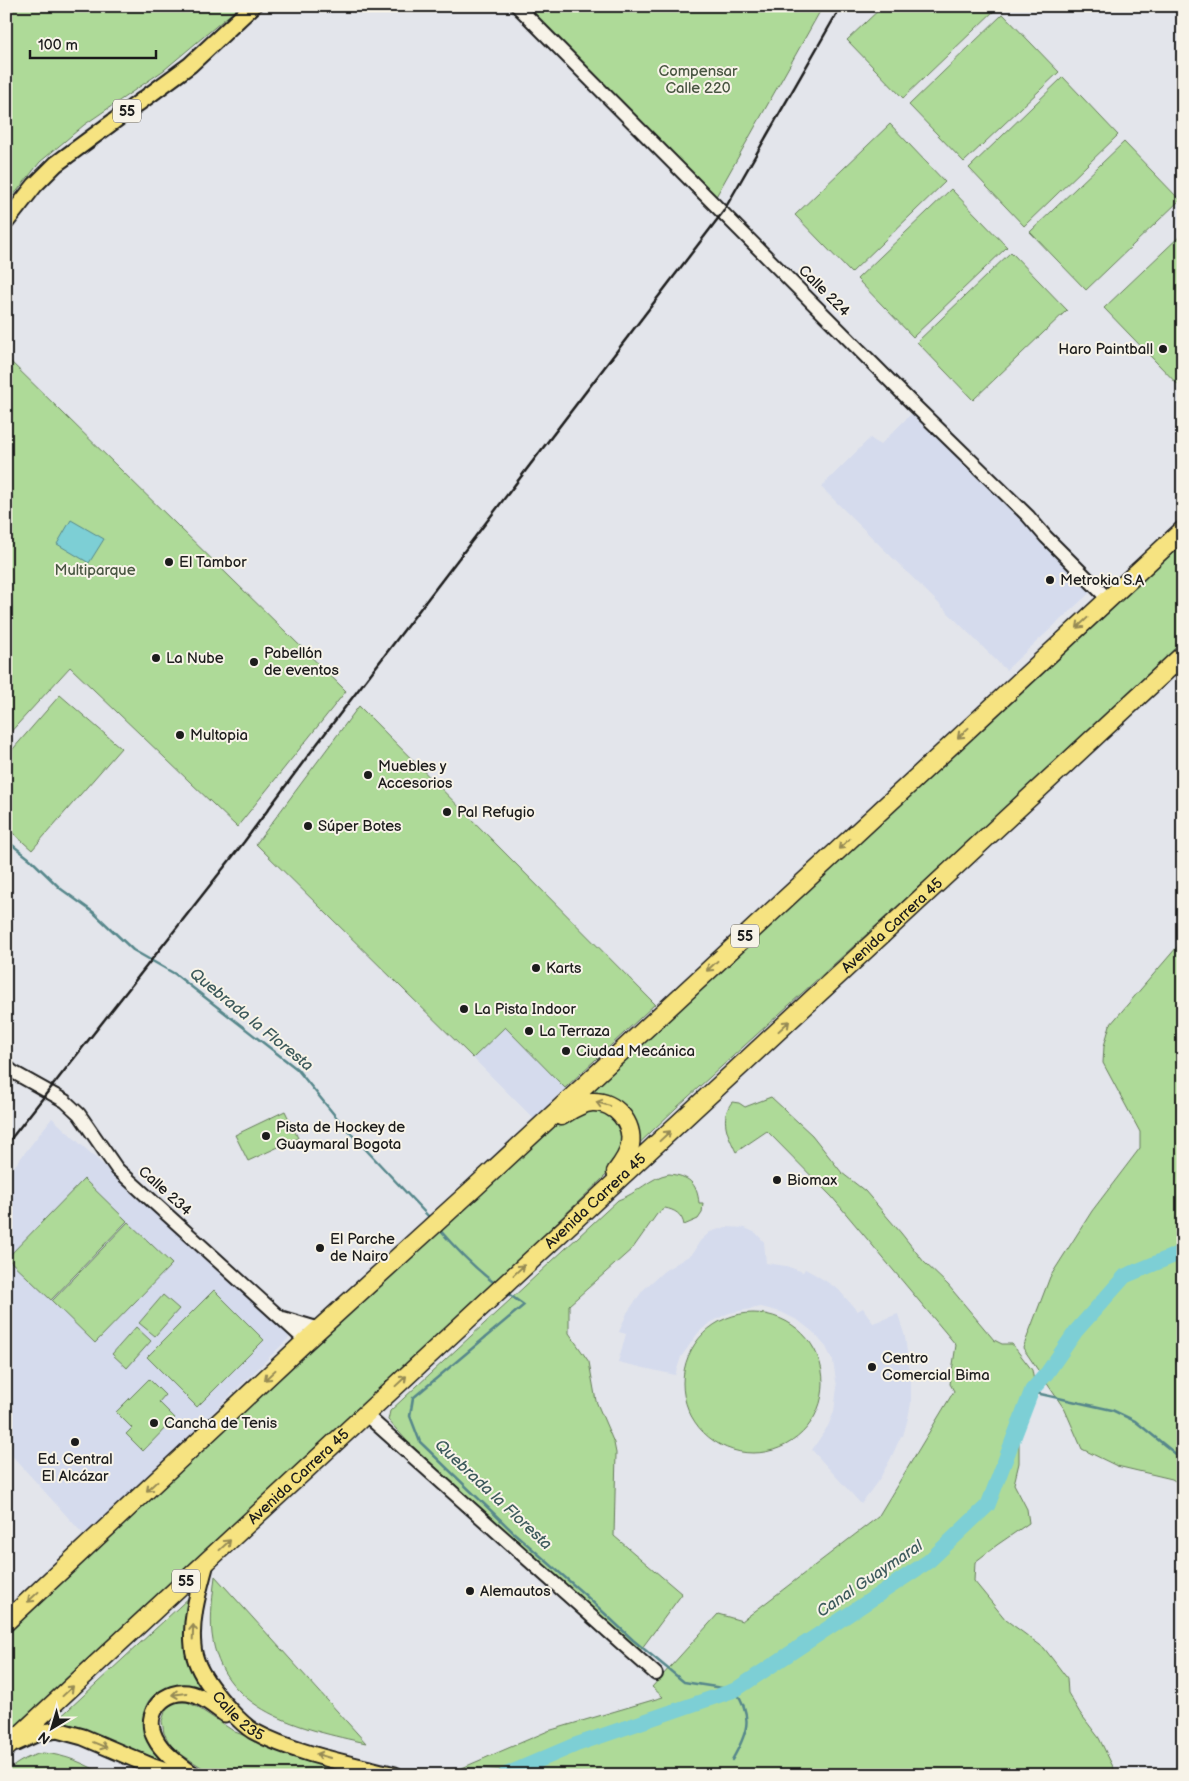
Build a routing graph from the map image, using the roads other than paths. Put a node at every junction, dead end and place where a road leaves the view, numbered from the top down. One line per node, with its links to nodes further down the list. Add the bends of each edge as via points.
1 (253, 6): 3 (main road, 55, via 190,65 56,164)
2 (517, 6): 5 (street, Calle 224)
3 (6, 222)
4 (1183, 530): 5 (highway, 55)
5 (1108, 599): 8 (highway, 55, one-way to 8)
6 (1183, 655): 9 (highway, Avenida Carrera 45 / 55, one-way to 6)
7 (6, 1066): 10 (street, Calle 234, via 66,1101 79,1114 117,1169)
8 (514, 1151): 9 (highway, one-way to 8, via 625,1160 631,1143 625,1119 611,1106 586,1103 560,1117); 11 (highway, 55)
9 (570, 1223): 13 (highway, Avenida Carrera 45 / 55, one-way to 9)
10 (281, 1317): 11 (street); 12 (street, Calle 234)
11 (320, 1329): 12 (highway, 55)
12 (306, 1342): 15 (highway, 55, one-way to 15)
13 (365, 1414): 14 (highway, Avenida Carrera 45 / 55, one-way to 13); 16 (street)
14 (206, 1563): 17 (main road, Calle 235, one-way to 14, via 226,1706 204,1678 193,1647 194,1614); 18 (highway, Avenida Carrera 45 / 55, one-way to 14)
15 (6, 1622)
16 (656, 1674)
17 (252, 1730): 20 (main road, one-way to 20, via 192,1694 178,1693 166,1697 154,1707 151,1722 154,1737 172,1759); 21 (main road, Calle 235, one-way to 17, via 290,1747)
18 (6, 1749): 19 (main road, one-way to 19, via 28,1736 57,1730 83,1737)
19 (178, 1775)
20 (194, 1775)
21 (395, 1775)

